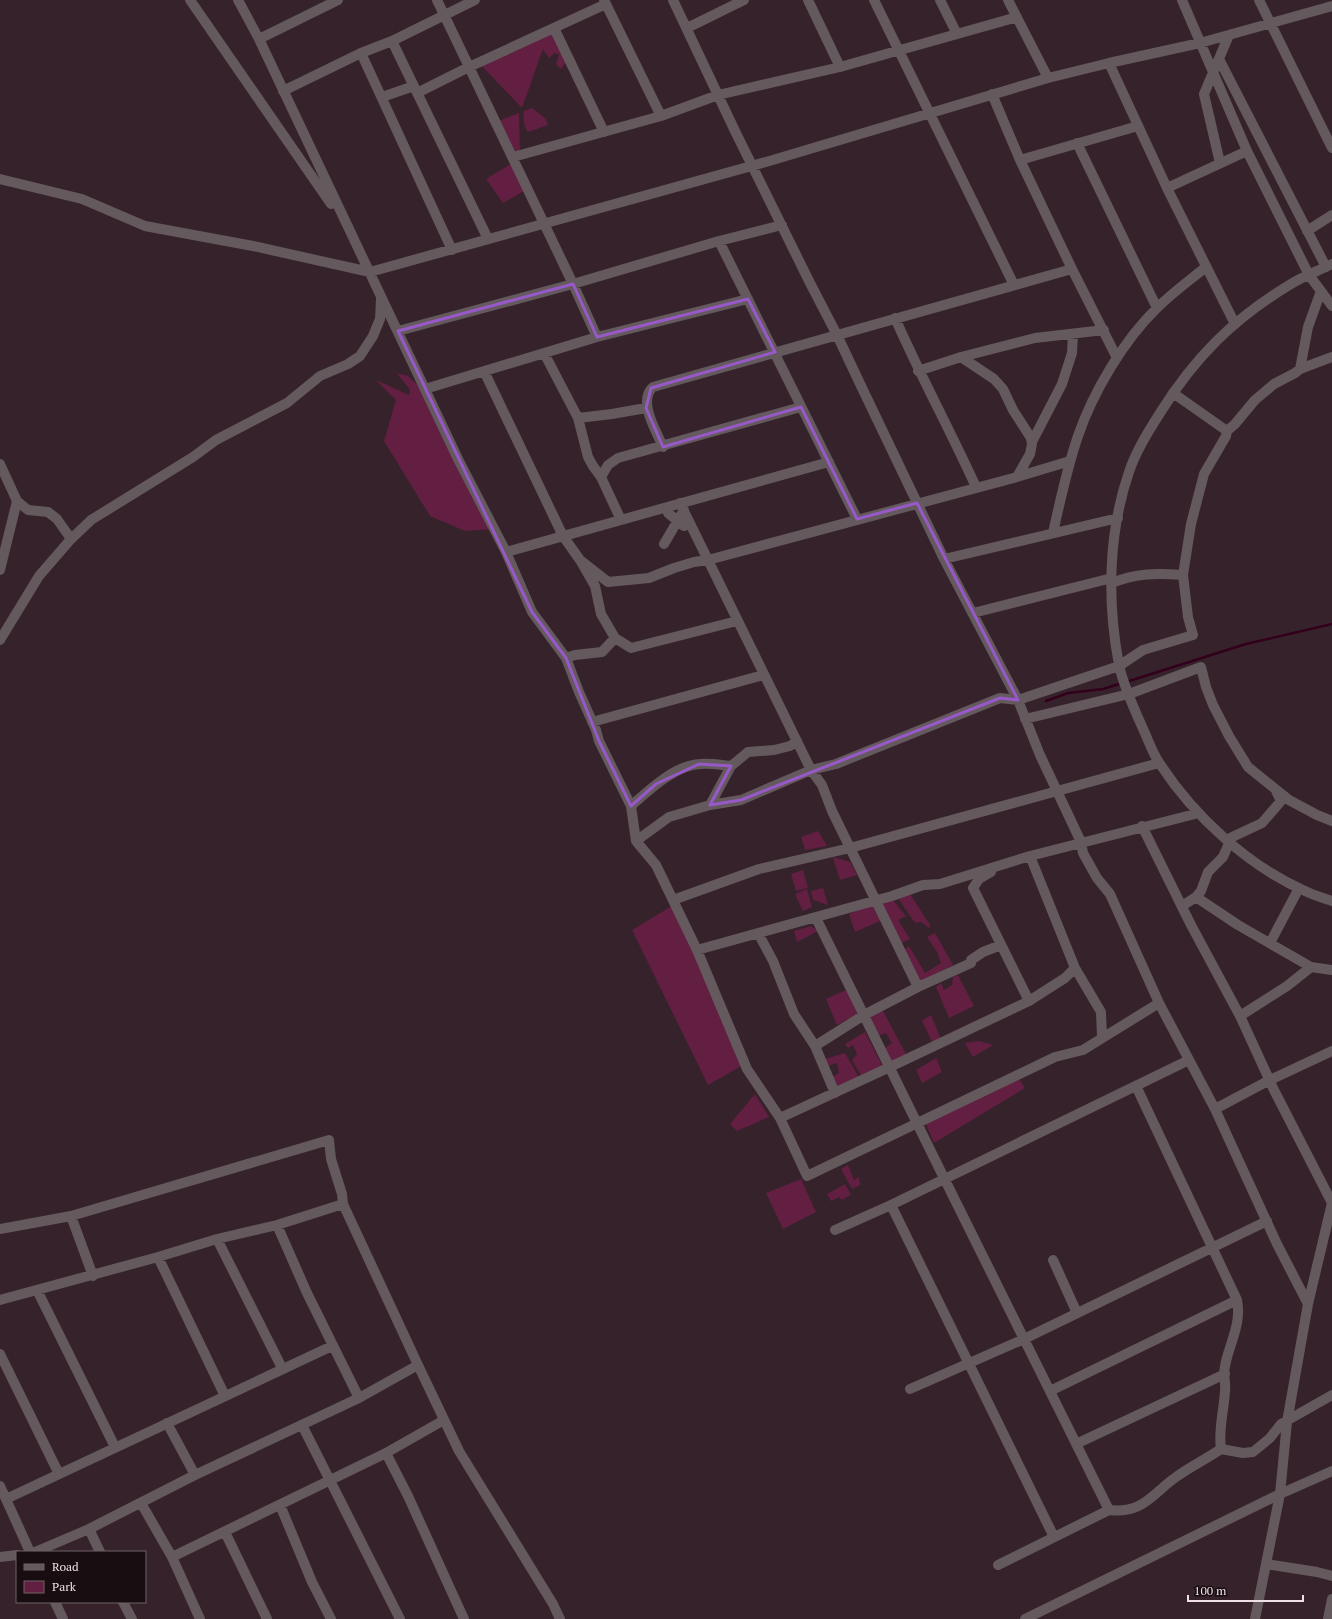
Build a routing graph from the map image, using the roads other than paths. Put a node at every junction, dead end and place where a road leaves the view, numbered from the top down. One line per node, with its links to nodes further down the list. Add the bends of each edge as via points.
1 (190, 0): 55 (street)
2 (238, 0): 23 (street)
3 (338, 0): 23 (street)
4 (437, 0): 16 (street)
5 (475, 0): 16 (street)
6 (673, 0): 20 (street)
7 (744, 0): 20 (street)
8 (808, 0): 30 (street)
9 (874, 0): 26 (street)
10 (940, 0): 21 (street)
11 (1008, 0): 17 (street)
12 (1182, 0): 25 (street)
13 (1259, 0): 18 (street)
14 (605, 2): 19 (street); 40 (street)
15 (1332, 8): 18 (street)
16 (444, 15): 24 (street); 31 (street)
17 (1017, 17): 21 (street); 33 (street)
18 (1270, 23): 22 (street); 44 (street)
19 (554, 28): 31 (street); 42 (street)
20 (686, 28): 37 (street)
21 (957, 34): 26 (street)
22 (1229, 35): 25 (street); 28 (street)
23 (259, 39): 35 (street)
24 (392, 41): 27 (street); 34 (street)
25 (1200, 43): 29 (street); 32 (street)
26 (898, 50): 30 (street); 39 (street)
27 (361, 53): 35 (street); 38 (street)
28 (1219, 59): 32 (street); 56 (street)
29 (1109, 63): 33 (street); 41 (street)
30 (840, 66): 37 (street)
31 (469, 67): 34 (street); 46 (street)
32 (1213, 74): 45 (street); 48 (street, via 1204,94)
33 (1048, 78): 36 (street)
34 (416, 90): 38 (street); 57 (street)
35 (283, 91): 55 (street)
36 (992, 94): 39 (street); 47 (street)
37 (718, 95): 40 (street); 49 (street)
38 (382, 97): 59 (street)
39 (930, 113): 49 (street); 66 (street)
40 (661, 116): 42 (street)
41 (1138, 126): 43 (street); 51 (street)
42 (604, 132): 46 (street)
43 (1077, 143): 47 (street); 71 (street)
44 (1332, 148)
45 (1247, 151): 48 (street); 64 (street)
46 (513, 157): 53 (street)
47 (1020, 160): 62 (street)
48 (1220, 163): 51 (street)
49 (753, 165): 53 (street); 54 (street)
50 (0, 179): 63 (street, via 82,199 145,226 253,246)
51 (1167, 188): 61 (street)
52 (1332, 215): 56 (street)
53 (544, 224): 57 (street); 65 (street)
54 (782, 224): 58 (street); 76 (street)
55 (349, 229): 63 (street)
56 (1307, 231): 60 (street)
57 (488, 238): 59 (street)
58 (719, 241): 65 (street); 69 (street)
59 (452, 250): 63 (street)
60 (1329, 265): 64 (street)
61 (1206, 267): 71 (street); 73 (street)
62 (1072, 269): 66 (street); 74 (street)
63 (370, 272): 68 (street)
64 (1309, 275): 67 (street); 73 (street, via 1262,302)
65 (573, 284): 75 (street); 78 (street)
66 (1014, 285): 72 (street)
67 (1321, 291): 70 (street); 84 (street, via 1308,327)
68 (381, 297): 75 (street); 112 (street, via 380,319 360,356 320,376 287,403 216,440 194,457 91,520)
69 (748, 299): 78 (street); 79 (street)
70 (1332, 306)
71 (1157, 308): 83 (street)
72 (894, 318): 76 (street); 86 (street)
73 (1235, 324): 88 (street, via 1220,336 1193,366)
74 (1104, 330): 77 (street); 83 (street)
75 (398, 331): 87 (street)
76 (838, 334): 79 (street); 102 (street)
77 (1073, 334): 82 (street, via 1035,338); 93 (street, via 1072,353 1062,384)
78 (597, 337): 80 (street)
79 (774, 352): 89 (street); 90 (street, via 653,387 647,397)
80 (544, 353): 85 (street); 91 (street)
81 (1332, 357): 84 (street)
82 (962, 358): 86 (street); 93 (street, via 988,375 1003,389)
83 (1117, 358): 95 (street, via 1096,394)
84 (1300, 369): 92 (street, via 1273,385 1255,400)
85 (484, 371): 87 (street); 110 (street)
86 (918, 371): 100 (street)
87 (425, 389): 114 (street)
88 (1173, 393): 92 (street); 105 (street, via 1146,435 1129,471)
89 (801, 407): 94 (street); 96 (street)
90 (646, 408): 91 (street); 94 (street)
91 (578, 418): 98 (street, via 588,457)
92 (1227, 431): 119 (street, via 1204,474 1191,524)
93 (1032, 442): 99 (street, via 1030,454)
94 (663, 447): 98 (street, via 618,458 608,465)
95 (1070, 461): 99 (street); 109 (street)
96 (829, 462): 103 (street); 106 (street)
97 (0, 464): 101 (street)
98 (601, 477): 107 (street)
99 (1017, 477): 100 (street)
100 (976, 487): 102 (street)
101 (17, 501): 112 (street, via 28,510 48,512 57,519); 118 (street)
102 (917, 503): 106 (street); 115 (street)
103 (682, 507): 107 (street); 108 (street); 111 (street)
104 (668, 513): 108 (street)
105 (1118, 518): 109 (street); 120 (street, via 1112,555)
106 (858, 519): 117 (street)
107 (621, 520): 110 (street)
108 (678, 522): 111 (street); 113 (street)
109 (1053, 533): 115 (street)
110 (563, 536): 114 (street); 116 (street)
111 (696, 536): 117 (street)
112 (71, 539): 124 (street, via 39,576)
113 (664, 544)
114 (506, 552): 125 (street, via 532,612)
115 (944, 559): 121 (street)
116 (580, 560): 117 (street, via 608,582 649,578 674,568); 123 (street, via 595,586 601,614)
117 (708, 560): 122 (street)
118 (0, 570)
119 (1183, 575): 120 (street, via 1141,574); 126 (street, via 1193,636 1143,650)
120 (1112, 581): 121 (street); 126 (street)
121 (973, 613): 129 (street)
122 (737, 621): 123 (street, via 631,648); 127 (street)
123 (615, 638): 125 (street, via 602,652)
124 (0, 640)
125 (566, 658): 131 (street)
126 (1119, 666): 128 (street); 129 (street)
127 (763, 675): 131 (street); 132 (street)
128 (1129, 694): 130 (street); 133 (street); 136 (street, via 1201,667 1213,705 1236,748 1248,767)
129 (1018, 700): 130 (street); 135 (street, via 1000,698 836,764)
130 (1026, 719): 137 (street)
131 (592, 722): 139 (street, via 599,742)
132 (797, 741): 134 (street, via 790,746 774,750 748,752); 135 (street)
133 (1159, 763): 137 (street); 140 (street)
134 (731, 766): 138 (street); 139 (street, via 699,764 681,769 656,784)
135 (811, 770): 138 (street, via 741,800); 146 (street, via 822,785)
136 (1275, 790): 141 (street, via 1303,808); 143 (street, via 1281,801 1262,823)
137 (1058, 791): 145 (street); 146 (street)
138 (710, 805): 144 (street, via 669,817)
139 (631, 806): 144 (street)
140 (1199, 813): 142 (street); 143 (street)
141 (1332, 821)
142 (1142, 826): 145 (street); 154 (street)
143 (1229, 840): 149 (street, via 1267,871); 150 (street, via 1223,857 1208,872)
144 (636, 841): 151 (street, via 656,865)
145 (1082, 842): 147 (street); 165 (street, via 1083,853 1097,878 1110,894)
146 (850, 848): 151 (street, via 759,870); 152 (street)
147 (1030, 856): 148 (street); 161 (street)
148 (1007, 863): 152 (street, via 940,884 923,885); 158 (street, via 979,879 973,888)
149 (1299, 888): 153 (street); 157 (street)
150 (1196, 897): 154 (street); 157 (street)
151 (673, 900): 159 (street)
152 (875, 901): 155 (street); 163 (street)
153 (1332, 901)
154 (1182, 906): 167 (street)
155 (816, 918): 156 (street); 166 (street)
156 (758, 933): 159 (street); 169 (street, via 794,1014)
157 (1270, 943): 160 (street)
158 (1001, 945): 163 (street, via 983,952 971,960 971,963); 164 (street)
159 (697, 950): 177 (street, via 747,1070)
160 (1311, 967): 162 (street); 167 (street, via 1287,986)
161 (1074, 968): 164 (street, via 1066,978); 168 (street, via 1101,1012)
162 (1332, 970)
163 (918, 987): 166 (street)
164 (1029, 1001): 172 (street)
165 (1159, 1003): 168 (street); 171 (street)
166 (864, 1015): 169 (street); 172 (street)
167 (1240, 1016): 173 (street)
168 (1102, 1037): 178 (street, via 1083,1050 1055,1057)
169 (815, 1046): 175 (street)
170 (1332, 1051): 173 (street)
171 (1189, 1060): 174 (street); 176 (street)
172 (890, 1068): 175 (street); 178 (street)
173 (1270, 1080): 176 (street); 195 (street, via 1332,1203)
174 (1136, 1086): 179 (street); 188 (street)
175 (835, 1092): 177 (street)
176 (1215, 1109): 183 (street)
177 (780, 1118): 178 (street, via 807,1176)
178 (917, 1122): 179 (street)
179 (944, 1178): 181 (street); 197 (street)
180 (343, 1204): 182 (street, via 331,1159 330,1140); 184 (street); 201 (street)
181 (891, 1205): 186 (street); 200 (street)
182 (71, 1216): 185 (street); 191 (street)
183 (1267, 1221): 188 (street); 195 (street)
184 (277, 1225): 187 (street); 198 (street)
185 (0, 1229)
186 (835, 1230)
187 (217, 1239): 189 (street); 202 (street)
188 (1213, 1247): 194 (street); 196 (street)
189 (158, 1258): 191 (street); 207 (street)
190 (1053, 1260): 196 (street)
191 (93, 1276): 192 (street)
192 (37, 1290): 193 (street); 214 (street)
193 (0, 1300)
194 (1237, 1300): 203 (street, via 1238,1320 1224,1368); 205 (street)
195 (1308, 1304): 210 (street)
196 (1077, 1313): 197 (street)
197 (1024, 1339): 200 (street); 205 (street)
198 (332, 1346): 202 (street); 208 (street)
199 (0, 1354): 218 (street)
200 (969, 1364): 204 (street); 231 (street)
201 (418, 1365): 208 (street); 209 (street)
202 (282, 1368): 207 (street)
203 (1225, 1374): 213 (street); 215 (street)
204 (910, 1389)
205 (1050, 1391): 213 (street)
206 (1332, 1395): 210 (street)
207 (225, 1396): 211 (street)
208 (359, 1398): 212 (street)
209 (444, 1420): 216 (street); 251 (street, via 466,1462)
210 (1287, 1422): 215 (street, via 1280,1425 1254,1452); 224 (street)
211 (167, 1423): 214 (street); 219 (street)
212 (302, 1425): 219 (street); 221 (street)
213 (1076, 1444): 228 (street)
214 (115, 1447): 218 (street)
215 (1221, 1449): 228 (street, via 1174,1478 1140,1505 1123,1511)
216 (386, 1453): 221 (street); 250 (street)
217 (1332, 1471): 220 (street)
218 (59, 1474): 225 (street)
219 (195, 1475): 226 (street)
220 (1320, 1477): 222 (street); 224 (street)
221 (330, 1480): 227 (street); 249 (street)
222 (1332, 1481)
223 (0, 1486): 225 (street)
224 (1280, 1494): 238 (street); 252 (street)
225 (6, 1499): 232 (street)
226 (141, 1503): 229 (street); 237 (street)
227 (280, 1505): 230 (street); 248 (street, via 312,1582)
228 (1109, 1510): 231 (street)
229 (89, 1529): 233 (street); 234 (street)
230 (225, 1532): 237 (street); 247 (street)
231 (1054, 1537): 239 (street)
232 (30, 1551)
233 (37, 1551)
234 (100, 1551)
235 (16, 1555): 236 (street)
236 (0, 1557)
237 (172, 1557): 246 (street)
238 (1266, 1564): 240 (street); 253 (street)
239 (998, 1565)
240 (1332, 1576)
241 (1332, 1599): 254 (street)
242 (55, 1603): 244 (street)
243 (124, 1603): 245 (street)
244 (63, 1619)
245 (132, 1619)
246 (200, 1619)
247 (267, 1619)
248 (331, 1619)
249 (400, 1619)
250 (464, 1619)
251 (560, 1619)
252 (1025, 1619)
253 (1255, 1619)
254 (1328, 1619)

